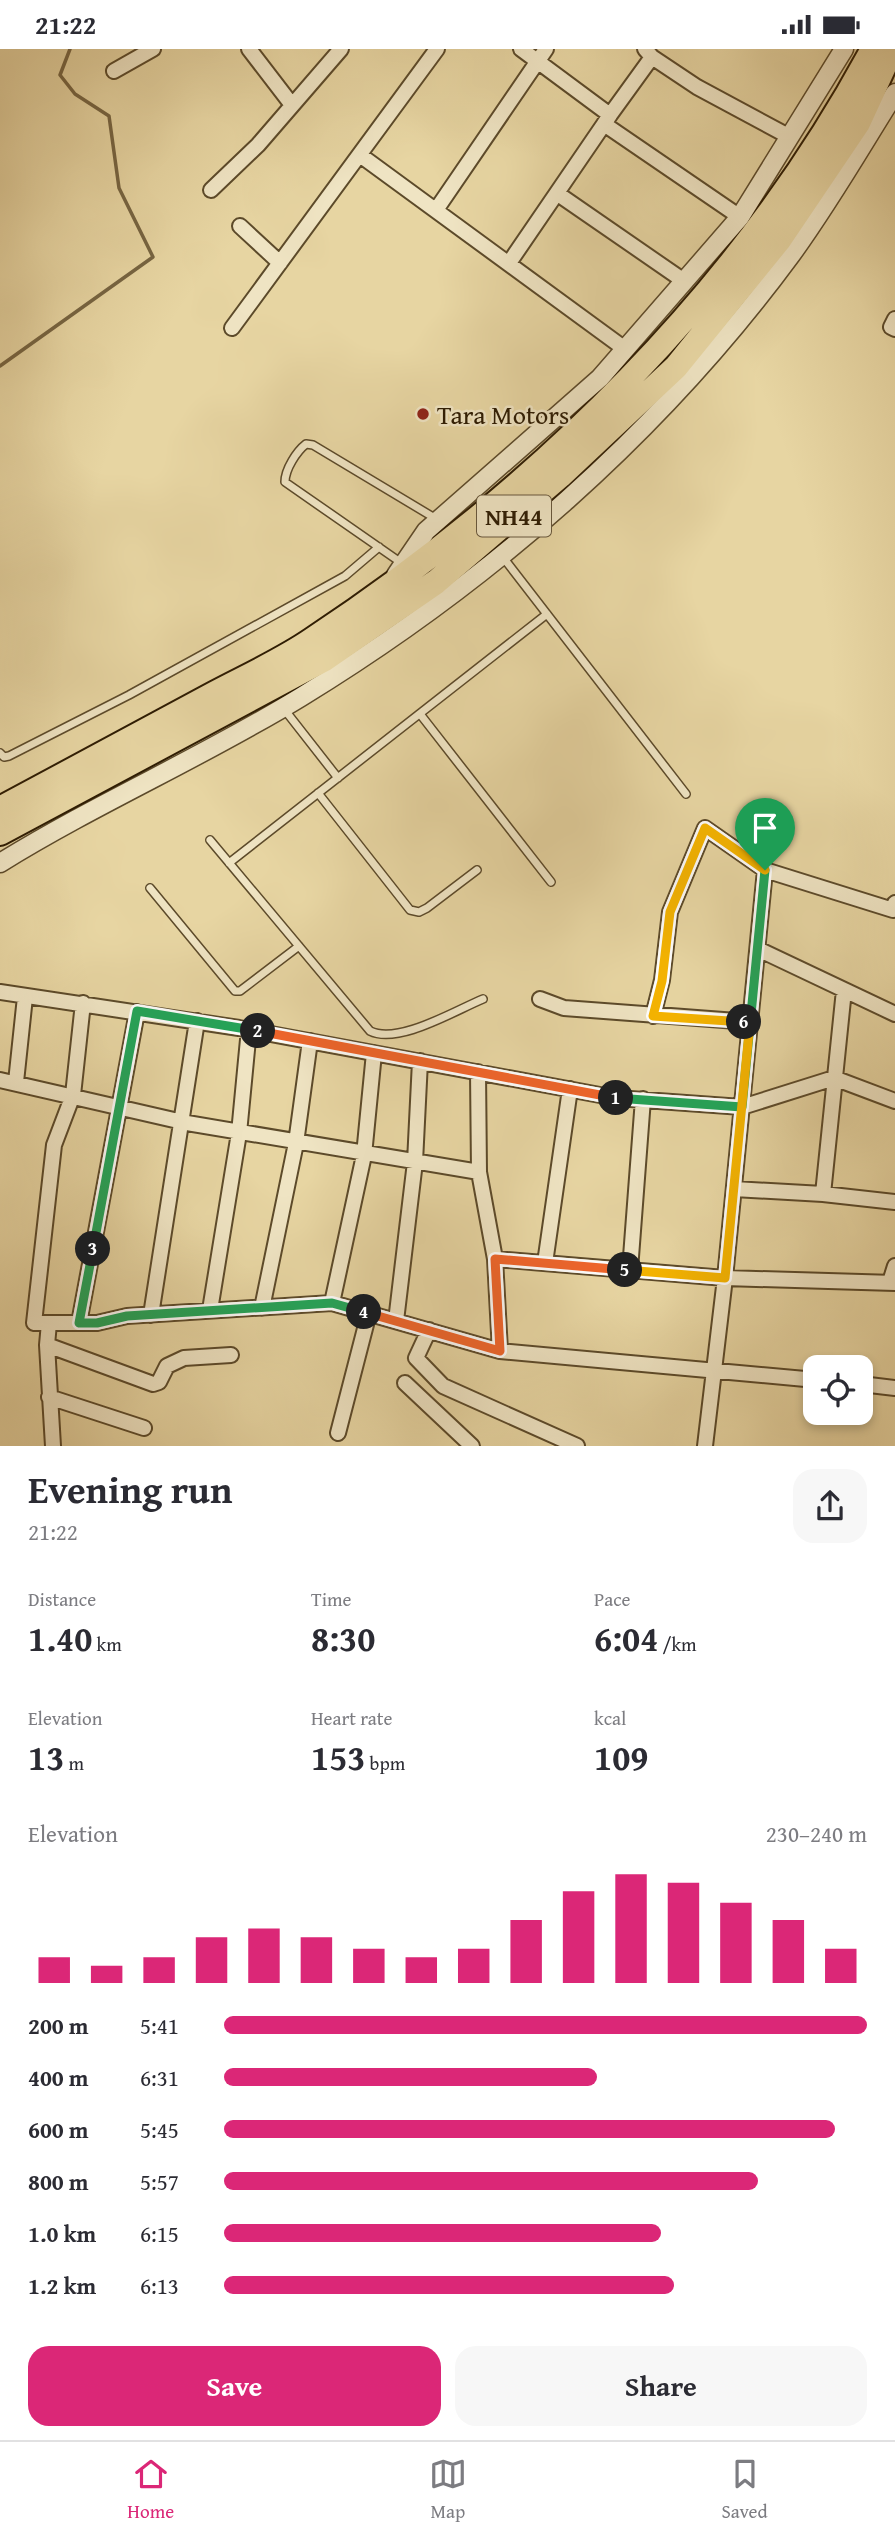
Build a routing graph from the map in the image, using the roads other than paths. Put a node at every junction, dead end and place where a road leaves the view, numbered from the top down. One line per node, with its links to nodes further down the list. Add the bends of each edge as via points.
1 (153, 49): 11 (street)
2 (249, 49): 13 (street)
3 (341, 49): 13 (street)
4 (437, 49): 16 (street)
5 (521, 49): 10 (street)
6 (844, 49): 15 (street)
7 (873, 49): 33 (highway, NH44, via 840,111 763,223 656,352 541,465)
8 (891, 49): 42 (highway, NH44, via 858,123 779,240 677,367 560,476 436,582 323,660)
9 (649, 53): 14 (street); 15 (street, via 697,87)
10 (542, 55): 14 (street); 19 (street)
11 (114, 71)
12 (895, 93): 31 (street, via 794,251 699,369 543,522)
13 (292, 105): 17 (street)
14 (607, 119): 18 (street); 20 (street)
15 (790, 137): 20 (street)
16 (360, 155): 19 (street); 22 (street)
17 (211, 190)
18 (558, 194): 23 (street); 24 (street)
19 (436, 210): 23 (street)
20 (740, 217): 24 (street)
21 (240, 226): 22 (street)
22 (280, 263): 26 (street)
23 (509, 263): 28 (street)
24 (684, 281): 28 (street)
25 (895, 319): 27 (street, via 891,327)
26 (232, 328)
27 (895, 329)
28 (625, 349): 29 (street, via 600,378)
29 (438, 521): 30 (lane, via 306,444 285,482); 32 (street)
30 (379, 547): 32 (lane); 37 (lane, via 345,576 153,682 9,757)
31 (502, 556): 34 (lane); 35 (street, via 411,627)
32 (404, 564): 33 (street)
33 (388, 587): 41 (highway, NH44, via 310,642)
34 (547, 614): 36 (lane); 40 (lane)
35 (283, 707): 38 (lane); 44 (street)
36 (420, 714): 38 (lane); 48 (lane)
37 (0, 753)
38 (338, 778): 39 (lane)
39 (318, 793): 45 (lane); 46 (lane, via 410,910 427,908)
40 (686, 794)
41 (0, 809)
42 (0, 833)
43 (210, 840): 45 (lane)
44 (0, 863)
45 (229, 863): 51 (lane)
46 (477, 870)
47 (765, 870): 50 (street); 52 (street); 61 (street, via 705,828 670,912)
48 (551, 882)
49 (150, 888): 51 (lane, via 234,991)
50 (894, 908)
51 (299, 946): 56 (lane, via 365,1025 380,1036 397,1035)
52 (758, 949): 53 (street); 63 (street)
53 (844, 990): 60 (street); 69 (street)
54 (0, 992): 55 (street)
55 (25, 997): 58 (street); 71 (street)
56 (483, 999)
57 (540, 999): 61 (street, via 564,1008)
58 (83, 1003): 59 (street); 73 (street)
59 (137, 1011): 62 (street); 76 (street)
60 (895, 1014)
61 (653, 1016): 63 (street)
62 (197, 1021): 64 (street); 78 (street)
63 (750, 1022): 77 (street)
64 (249, 1030): 65 (street); 79 (street)
65 (310, 1041): 66 (street); 80 (street)
66 (374, 1053): 67 (street); 81 (street)
67 (420, 1061): 68 (street); 82 (street)
68 (478, 1072): 72 (street); 83 (street)
69 (834, 1078): 75 (street); 77 (street); 85 (street)
70 (0, 1080): 71 (street)
71 (16, 1082): 73 (street)
72 (570, 1089): 74 (street); 88 (street)
73 (73, 1095): 76 (street); 99 (street, via 54,1145 41,1240 34,1323)
74 (643, 1100): 77 (street); 90 (street)
75 (895, 1101)
76 (121, 1107): 78 (street); 100 (street)
77 (742, 1107): 84 (street)
78 (180, 1122): 79 (street); 97 (street)
79 (239, 1132): 80 (street); 95 (street)
80 (296, 1143): 81 (street); 94 (street)
81 (364, 1155): 82 (street); 93 (street)
82 (415, 1162): 83 (street); 98 (street)
83 (479, 1172): 87 (street)
84 (734, 1189): 85 (street); 91 (street)
85 (823, 1194): 86 (street)
86 (895, 1202)
87 (495, 1259): 88 (street); 103 (street)
88 (545, 1263): 90 (street)
89 (895, 1266): 92 (street)
90 (630, 1270): 91 (street)
91 (725, 1278): 92 (street); 105 (street)
92 (892, 1282)
93 (332, 1303): 94 (street); 96 (street)
94 (262, 1308): 95 (street)
95 (210, 1310): 97 (street)
96 (369, 1313): 98 (street); 112 (street)
97 (151, 1315): 100 (street)
98 (396, 1321): 101 (street)
99 (49, 1323): 100 (street); 102 (street)
100 (79, 1323)
101 (429, 1330): 103 (street); 115 (street, via 416,1358 443,1386)
102 (47, 1345): 104 (street, via 153,1384 159,1382 167,1366 184,1358); 110 (street)
103 (500, 1351): 105 (street)
104 (230, 1355)
105 (715, 1371): 106 (street); 116 (street)
106 (803, 1379)
107 (405, 1383): 114 (street)
108 (873, 1385): 109 (street)
109 (895, 1388)
110 (49, 1397): 111 (street); 113 (street)
111 (144, 1429)
112 (338, 1433)
113 (53, 1446)
114 (472, 1446)
115 (577, 1446)
116 (705, 1446)

